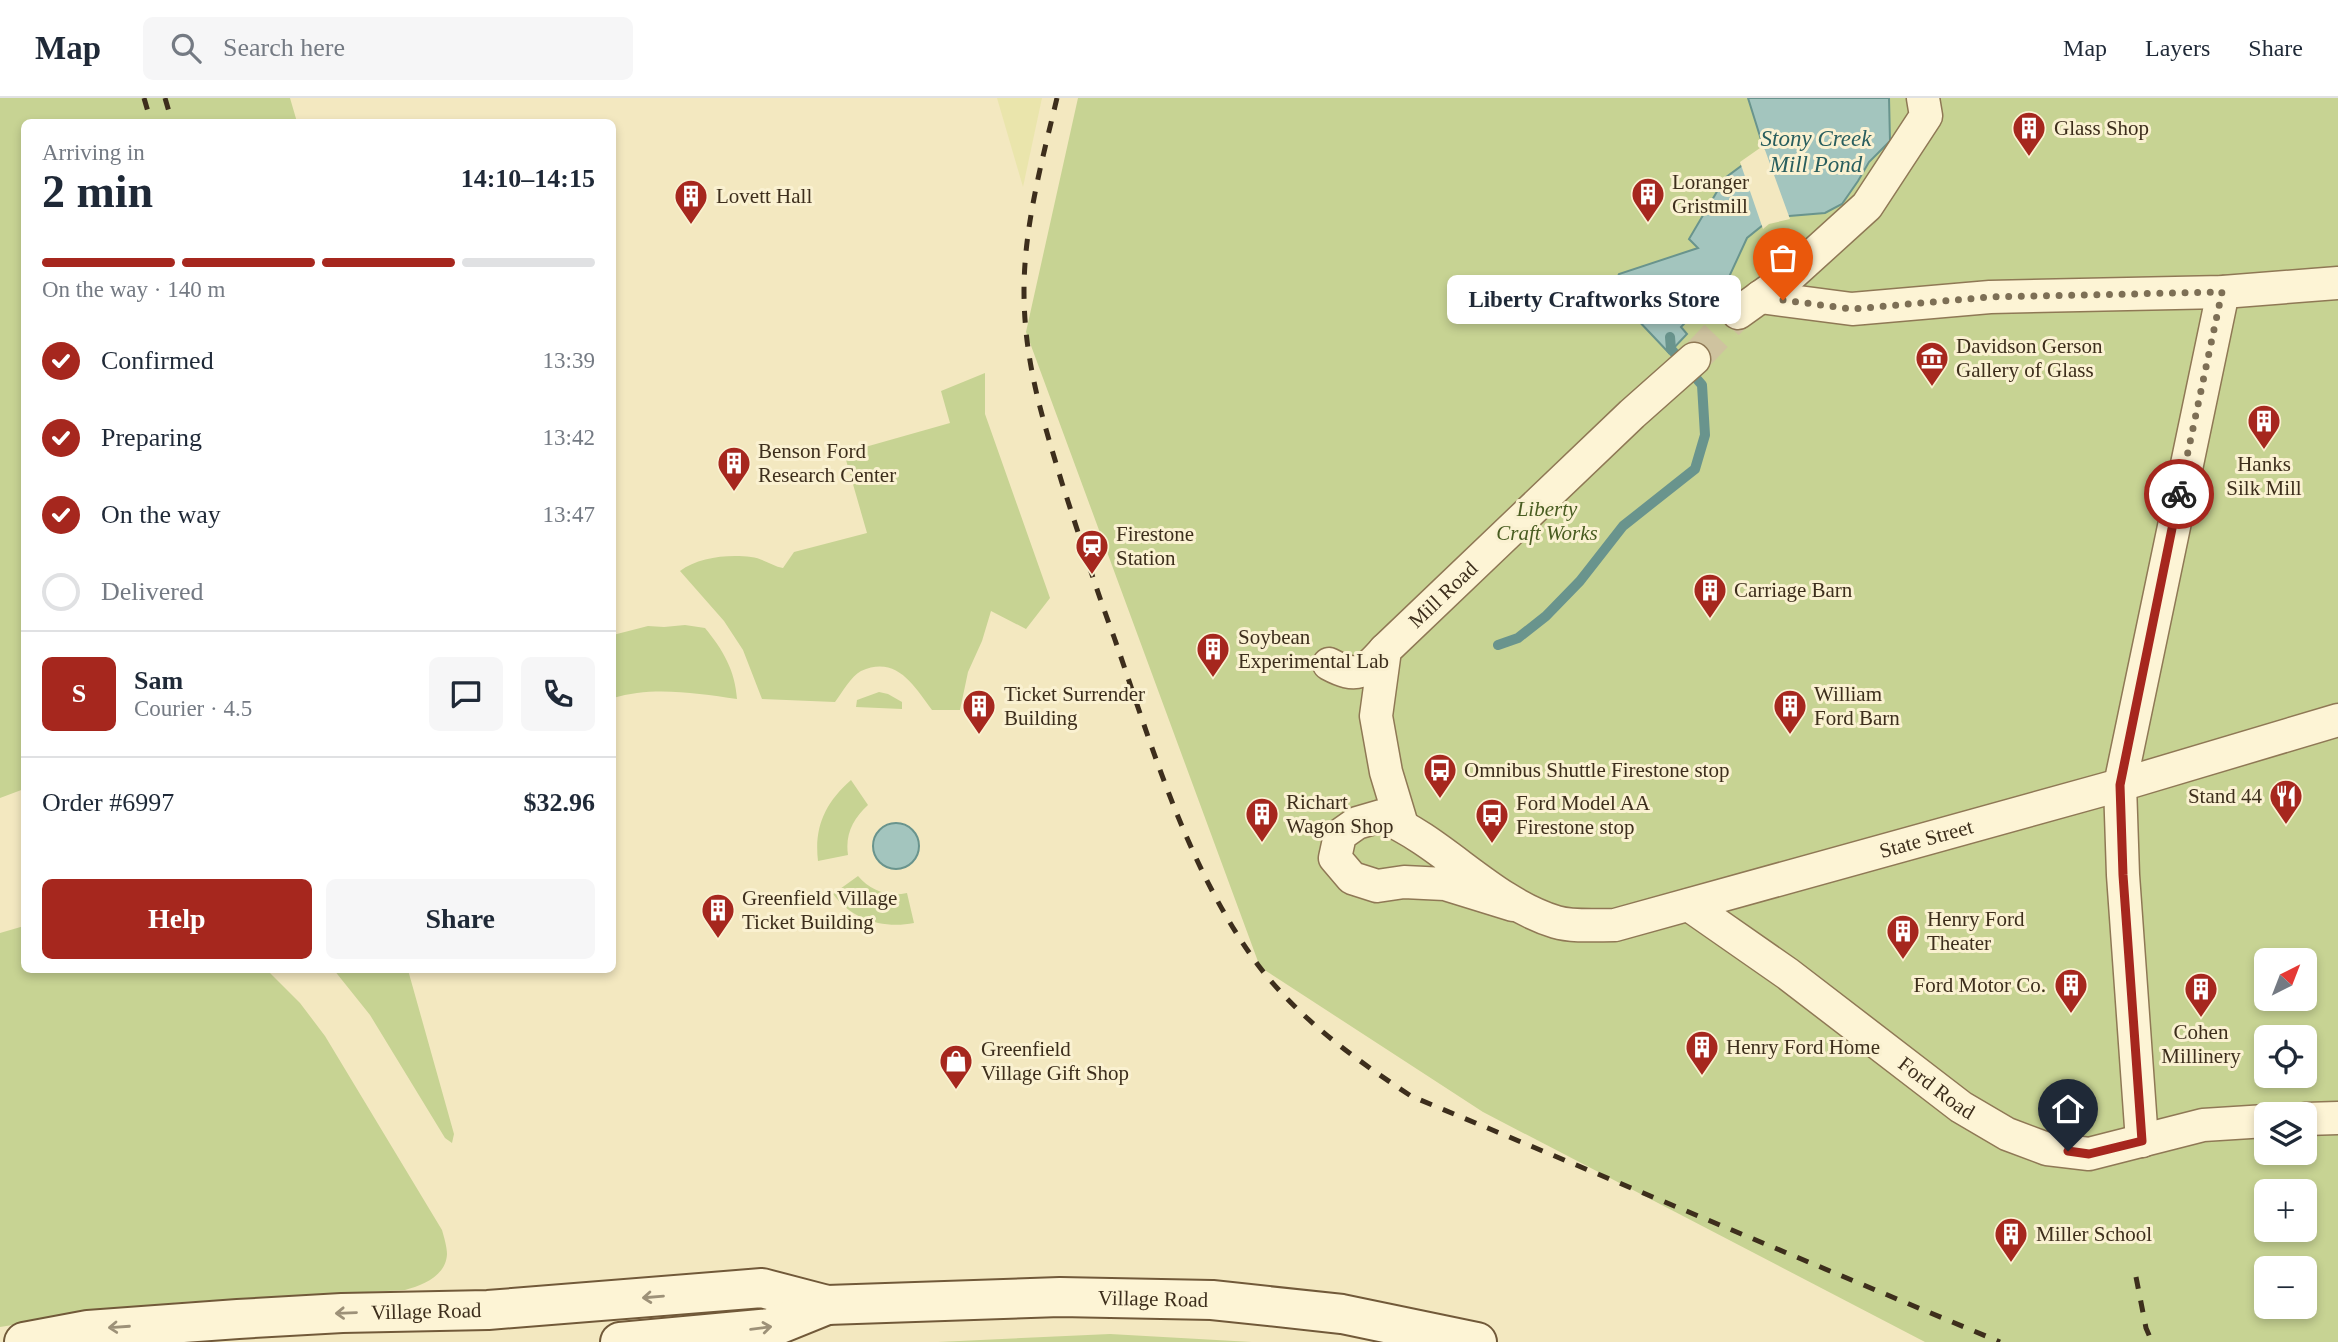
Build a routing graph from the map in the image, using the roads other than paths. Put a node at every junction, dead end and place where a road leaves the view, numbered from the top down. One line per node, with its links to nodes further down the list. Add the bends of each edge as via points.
1 (1923, 98): 3 (street, via 1926,116 1867,206 1791,275 1749,305 1852,309 1990,297)
2 (2338, 282): 3 (street)
3 (2222, 292): 8 (street)
4 (1688, 365): 5 (street, Mill Road)
5 (1385, 650): 6 (street, Mill Road, via 1369,668 1357,673); 9 (street, via 1376,716)
6 (1329, 664)
7 (2338, 720): 8 (street, State Street)
8 (2120, 785): 11 (street, State Street); 15 (street)
9 (1402, 825): 10 (street, State Street); 10 (street, State Street, via 1381,816 1357,823 1340,835 1335,858 1352,878 1377,886 1444,884)
10 (1513, 905): 11 (street, State Street, via 1559,923 1615,926)
11 (1689, 905): 15 (street, Ford Road, via 1788,974 1961,1107 2007,1134 2047,1149 2089,1154)
12 (2338, 1118): 13 (street)
13 (2317, 1119)
14 (2254, 1122): 15 (street, Ford Road, via 2203,1125)
15 (2142, 1141)
16 (827, 1305): 17 (street, Village Road, one-way to 17, via 762,1287 488,1310 342,1313 152,1325); 18 (street, Village Road, one-way to 16, via 770,1328); 19 (street, Village Road, via 1060,1297 1212,1300 1342,1314)
17 (24, 1342)
18 (620, 1342)
19 (1477, 1342)

